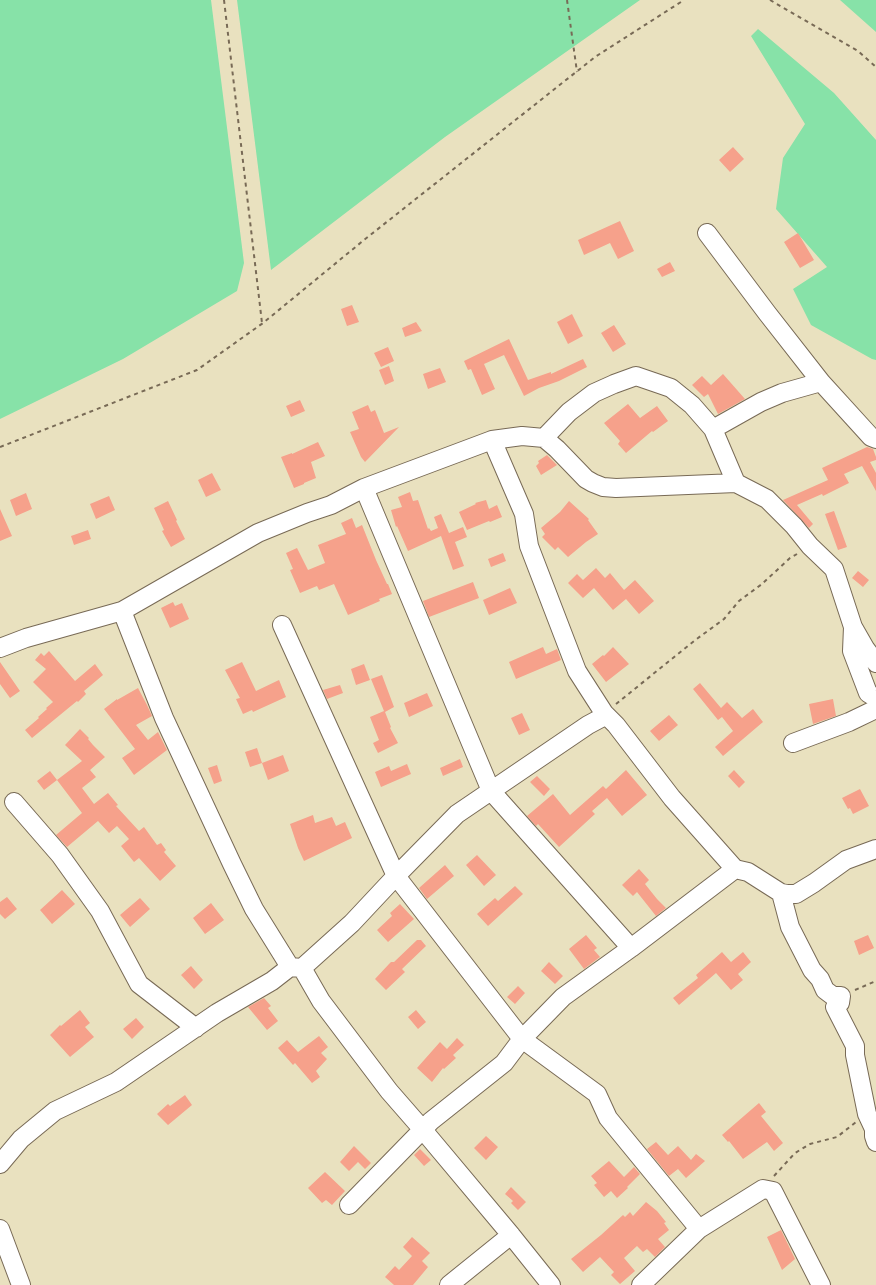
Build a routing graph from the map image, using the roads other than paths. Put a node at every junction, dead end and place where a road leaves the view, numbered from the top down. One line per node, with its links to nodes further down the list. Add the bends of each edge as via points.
1 (707, 233): 2 (street)
2 (821, 382): 3 (street, via 761,402); 5 (street, via 870,437)
3 (713, 429): 4 (street, via 692,405 671,388 636,376 594,393 569,412); 7 (street)
4 (544, 438): 6 (street, via 522,436); 7 (street, via 586,479 602,487)
5 (876, 439)
6 (492, 440): 8 (street); 16 (street, via 524,514 528,546 577,671)
7 (736, 483): 11 (street, via 767,499 834,569)
8 (364, 488): 9 (street, via 331,505 258,533); 18 (street)
9 (122, 611): 12 (street); 25 (street, via 164,718 232,864 254,909)
10 (282, 626): 22 (street)
11 (853, 627): 13 (street); 14 (street, via 852,651 868,693)
12 (0, 648)
13 (876, 663)
14 (876, 698)
15 (876, 709): 17 (street)
16 (604, 714): 18 (street); 21 (street, via 616,724 672,798)
17 (793, 743)
18 (490, 791): 22 (street, via 457,814); 24 (street)
19 (14, 802): 26 (street, via 60,855 100,911 139,984)
20 (876, 849): 23 (street, via 846,860 796,894)
21 (735, 868): 23 (street, via 748,872); 24 (street)
22 (396, 876): 25 (street, via 352,923); 27 (street)
23 (781, 893): 29 (street, via 790,927 812,970 825,990 833,996 841,996 835,1007 855,1046 867,1114)
24 (631, 948): 27 (street, via 563,997)
25 (296, 967): 26 (street); 28 (street, via 389,1091)
26 (196, 1028): 30 (street, via 116,1082 55,1110 21,1139)
27 (522, 1039): 28 (street, via 504,1063); 33 (street, via 597,1094 608,1118)
28 (423, 1130): 31 (street); 34 (street)
29 (876, 1142)
30 (0, 1164)
31 (348, 1205)
32 (0, 1229): 35 (street)
33 (699, 1229): 38 (street); 39 (street, via 763,1189 773,1191)
34 (511, 1235): 36 (street); 37 (street)
35 (21, 1285)
36 (449, 1285)
37 (550, 1285)
38 (641, 1285)
39 (821, 1285)

